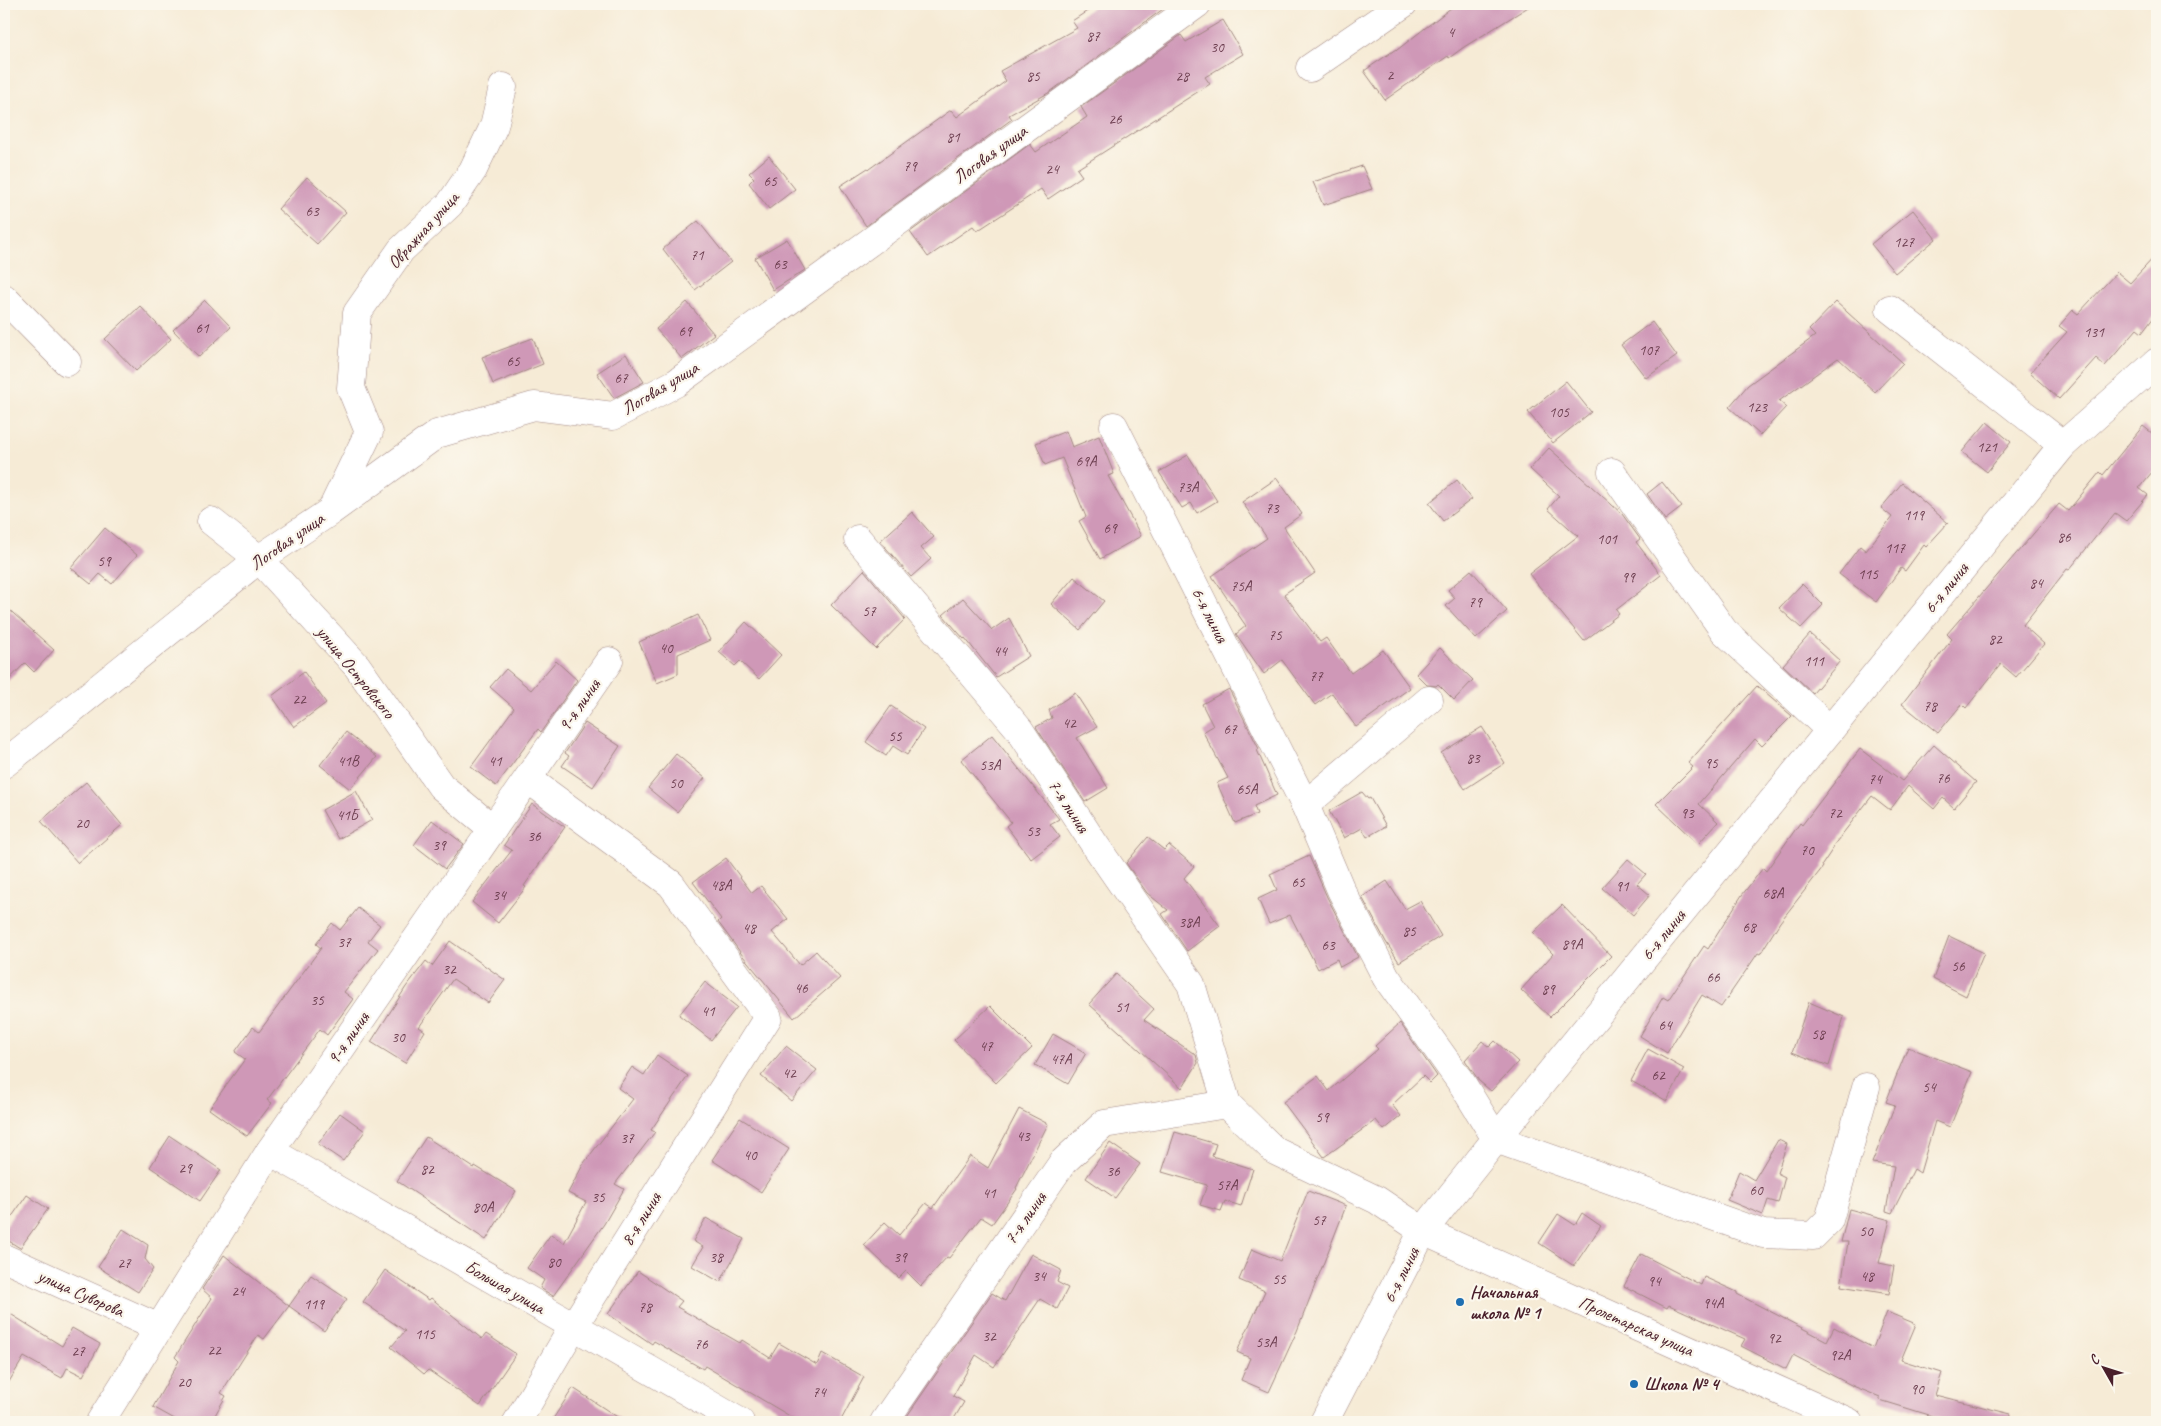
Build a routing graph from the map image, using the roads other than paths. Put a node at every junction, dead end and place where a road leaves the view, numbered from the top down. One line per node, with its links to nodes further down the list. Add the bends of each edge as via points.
1 (1197, 4): 12 (street, Логовая улица, via 676,383 613,416 534,406 437,434)
2 (1403, 4): 3 (street)
3 (1310, 68)
4 (502, 87): 12 (street, Овражная улица, via 494,126 473,170 450,204 401,250 357,313 351,388 368,432)
5 (4, 298): 7 (street)
6 (1890, 309): 10 (street)
7 (67, 362)
8 (2157, 362): 10 (street, 6-я линия)
9 (1114, 426): 21 (street, 6-я линия)
10 (2063, 445): 18 (street, 6-я линия)
11 (1612, 472): 18 (street, via 1724,631)
12 (331, 511): 15 (street, Логовая улица)
13 (211, 521): 15 (street, улица Островского)
14 (858, 539): 24 (street, 7-я линия, via 1019,729 1191,984)
15 (259, 559): 19 (street, Логовая улица); 22 (street, улица Островского, via 357,666 441,786)
16 (610, 662): 20 (street, 9-я линия)
17 (1429, 700): 21 (street)
18 (1830, 730): 25 (street, 6-я линия)
19 (4, 764)
20 (528, 779): 22 (street, 9-я линия); 29 (street, 8-я линия, via 671,884 768,1017)
21 (1305, 805): 25 (street, 6-я линия, via 1341,890 1386,977 1463,1085)
22 (493, 829): 26 (street, 9-я линия)
23 (1866, 1087): 25 (street, via 1829,1220 1813,1236 1763,1234)
24 (1227, 1104): 27 (street, 7-я линия, via 1275,1150 1377,1200); 34 (street, 7-я линия, via 1104,1124 1063,1162)
25 (1496, 1139): 27 (street, 6-я линия)
26 (270, 1151): 29 (street, Большая улица); 30 (street, 9-я линия)
27 (1423, 1230): 35 (street, 6-я линия); 36 (street, Пролетарская улица)
28 (4, 1258): 30 (street, улица Суворова)
29 (573, 1327): 32 (street, 8-я линия); 33 (street, Большая улица)
30 (159, 1328): 31 (street, 9-я линия)
31 (100, 1422)
32 (517, 1422)
33 (740, 1422)
34 (884, 1422)
35 (1324, 1422)
36 (1849, 1422)

